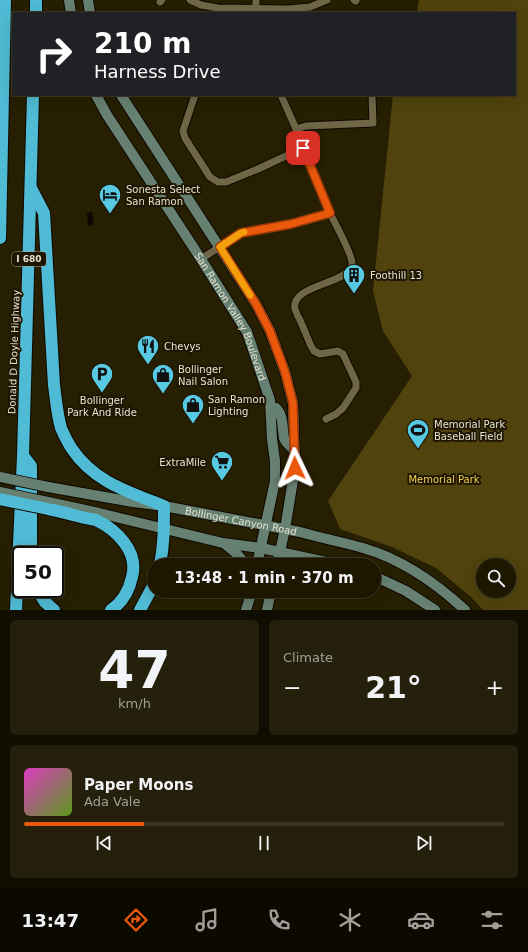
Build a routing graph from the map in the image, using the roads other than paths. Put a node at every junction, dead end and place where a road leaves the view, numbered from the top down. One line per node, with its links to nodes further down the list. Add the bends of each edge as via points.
1 (5, 0): 22 (highway)
2 (36, 0): 9 (highway)
3 (69, 0): 10 (main road)
4 (88, 0): 11 (main road)
5 (190, 0): 8 (street, via 218,8)
6 (256, 0): 8 (street)
7 (327, 0): 8 (street, via 310,7)
8 (256, 9)
9 (36, 12)
10 (71, 12)
11 (90, 12)
12 (33, 96): 20 (highway, Donald D Doyle Highway / I 680)
13 (97, 96): 24 (main road, San Ramon Valley Boulevard)
14 (122, 96): 23 (main road)
15 (195, 96): 19 (street, via 183,131 210,177 218,182 226,182)
16 (281, 96): 18 (street)
17 (372, 96): 18 (street, via 373,123 306,126)
18 (296, 129): 19 (street)
19 (303, 148): 21 (street)
20 (31, 187): 28 (highway, Donald D Doyle Highway / I 680); 33 (highway, via 44,213 54,386 62,428 76,454 97,475 122,490)
21 (330, 213): 23 (street, via 291,224 241,233); 26 (street, via 352,263 344,275 311,289 295,301 295,309 314,351 320,354 338,351 343,354 356,382 356,388 343,408)
22 (0, 238)
23 (220, 247): 24 (street); 27 (main road, via 256,304 273,337 293,403)
24 (202, 259): 25 (main road, San Ramon Valley Boulevard, via 247,332)
25 (271, 408): 27 (main road, via 279,411 285,440); 34 (main road, San Ramon Valley Boulevard, via 275,481)
26 (326, 419)
27 (294, 450): 36 (main road, via 295,468)
28 (23, 456): 38 (highway, via 31,466); 51 (highway, Donald D Doyle Highway / I 680)
29 (0, 478): 33 (main road, Bollinger Canyon Road, bridge)
30 (0, 492): 32 (main road, bridge)
31 (0, 499): 32 (highway, bridge)
32 (48, 505): 35 (main road, via 99,513); 53 (highway, via 95,520 122,539 130,551 133,575 129,588 124,599)
33 (164, 506): 34 (main road, Bollinger Canyon Road); 35 (highway)
34 (266, 525): 36 (main road, Bollinger Canyon Road); 39 (main road, San Ramon Valley Boulevard)
35 (164, 529): 37 (main road); 41 (highway)
36 (285, 529): 40 (main road); 58 (main road, Bollinger Canyon Road, via 363,548 386,557 418,574)
37 (223, 543): 39 (main road); 42 (main road)
38 (31, 546)
39 (261, 548): 40 (main road); 43 (main road, San Ramon Valley Boulevard)
40 (280, 552): 44 (main road); 45 (main road)
41 (162, 558)
42 (241, 558)
43 (259, 558)
44 (279, 558)
45 (308, 558)
46 (381, 579): 57 (main road, via 406,591)
47 (147, 597): 54 (highway)
48 (43, 598): 52 (highway)
49 (250, 598): 55 (main road)
50 (270, 598): 56 (main road)
51 (16, 610)
52 (54, 610)
53 (111, 610)
54 (140, 610)
55 (246, 610)
56 (267, 610)
57 (435, 610)
58 (465, 610)

